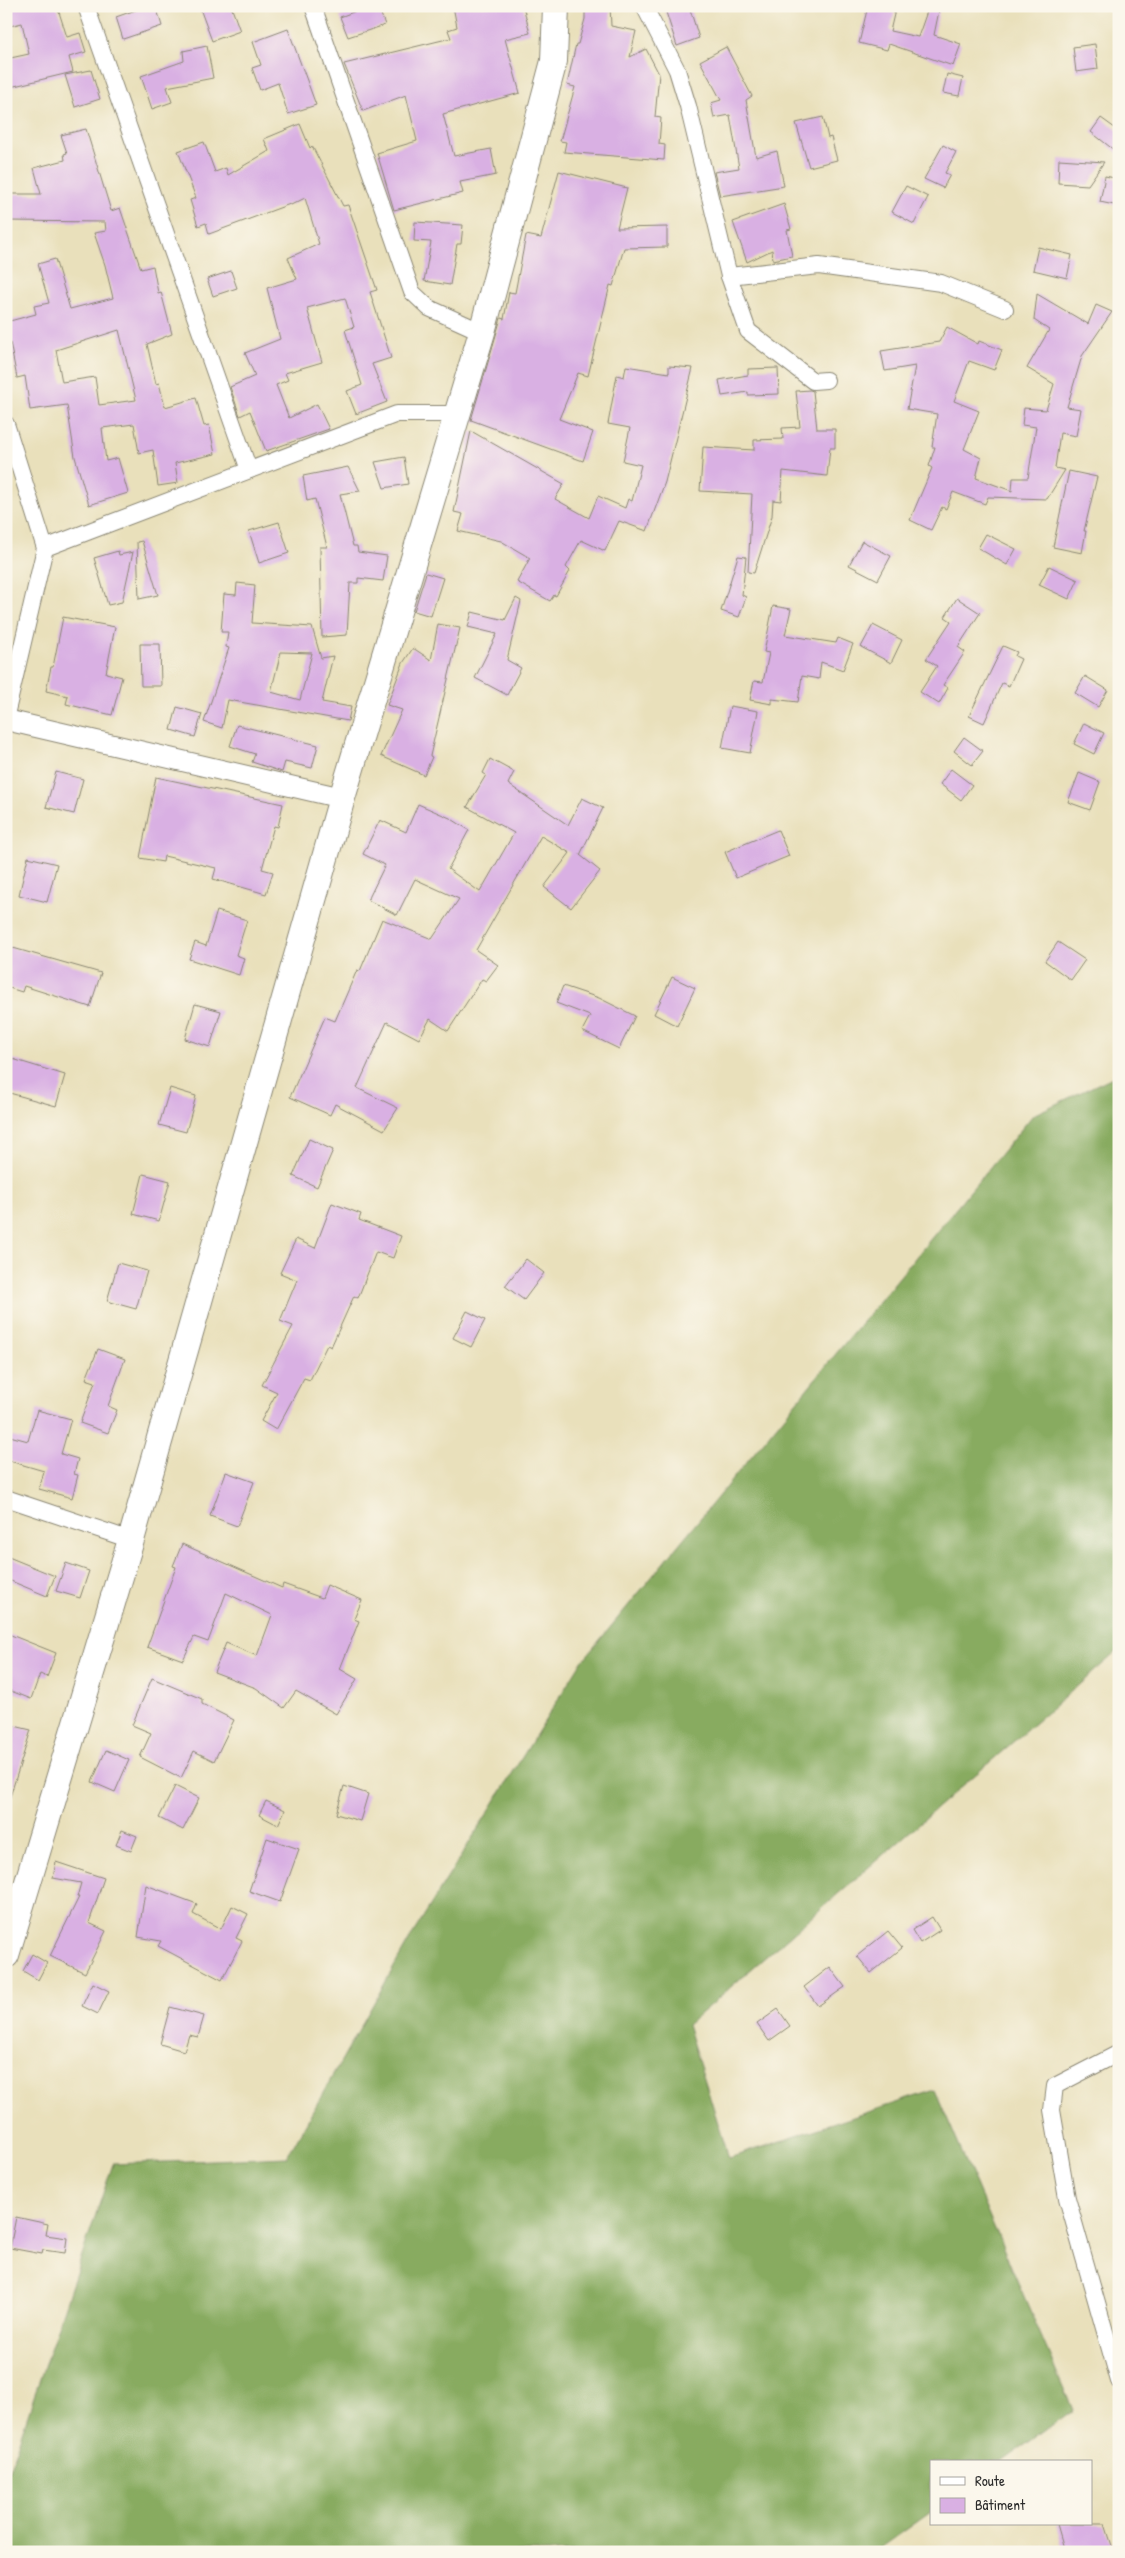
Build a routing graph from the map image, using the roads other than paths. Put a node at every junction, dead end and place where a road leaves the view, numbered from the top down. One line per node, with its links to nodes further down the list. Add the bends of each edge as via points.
1 (86, 6): 11 (street)
2 (313, 6): 7 (street, via 412,292 429,308)
3 (556, 6): 7 (highway, via 554,61)
4 (644, 6): 5 (street, via 677,70)
5 (729, 276): 6 (street, via 819,266 941,283); 8 (street, via 748,331 813,381)
6 (1005, 309)
7 (482, 332): 9 (highway)
8 (826, 380)
9 (458, 414): 11 (street, via 397,414); 15 (highway)
10 (6, 424): 12 (street)
11 (249, 470): 12 (street)
12 (45, 548): 13 (street)
13 (6, 715)
14 (6, 720): 15 (street)
15 (342, 798): 17 (highway)
16 (6, 1498): 17 (street)
17 (131, 1540): 18 (highway)
18 (6, 1955)
19 (1119, 2053): 20 (street, via 1055,2086 1052,2110 1067,2198)
20 (1119, 2381)

